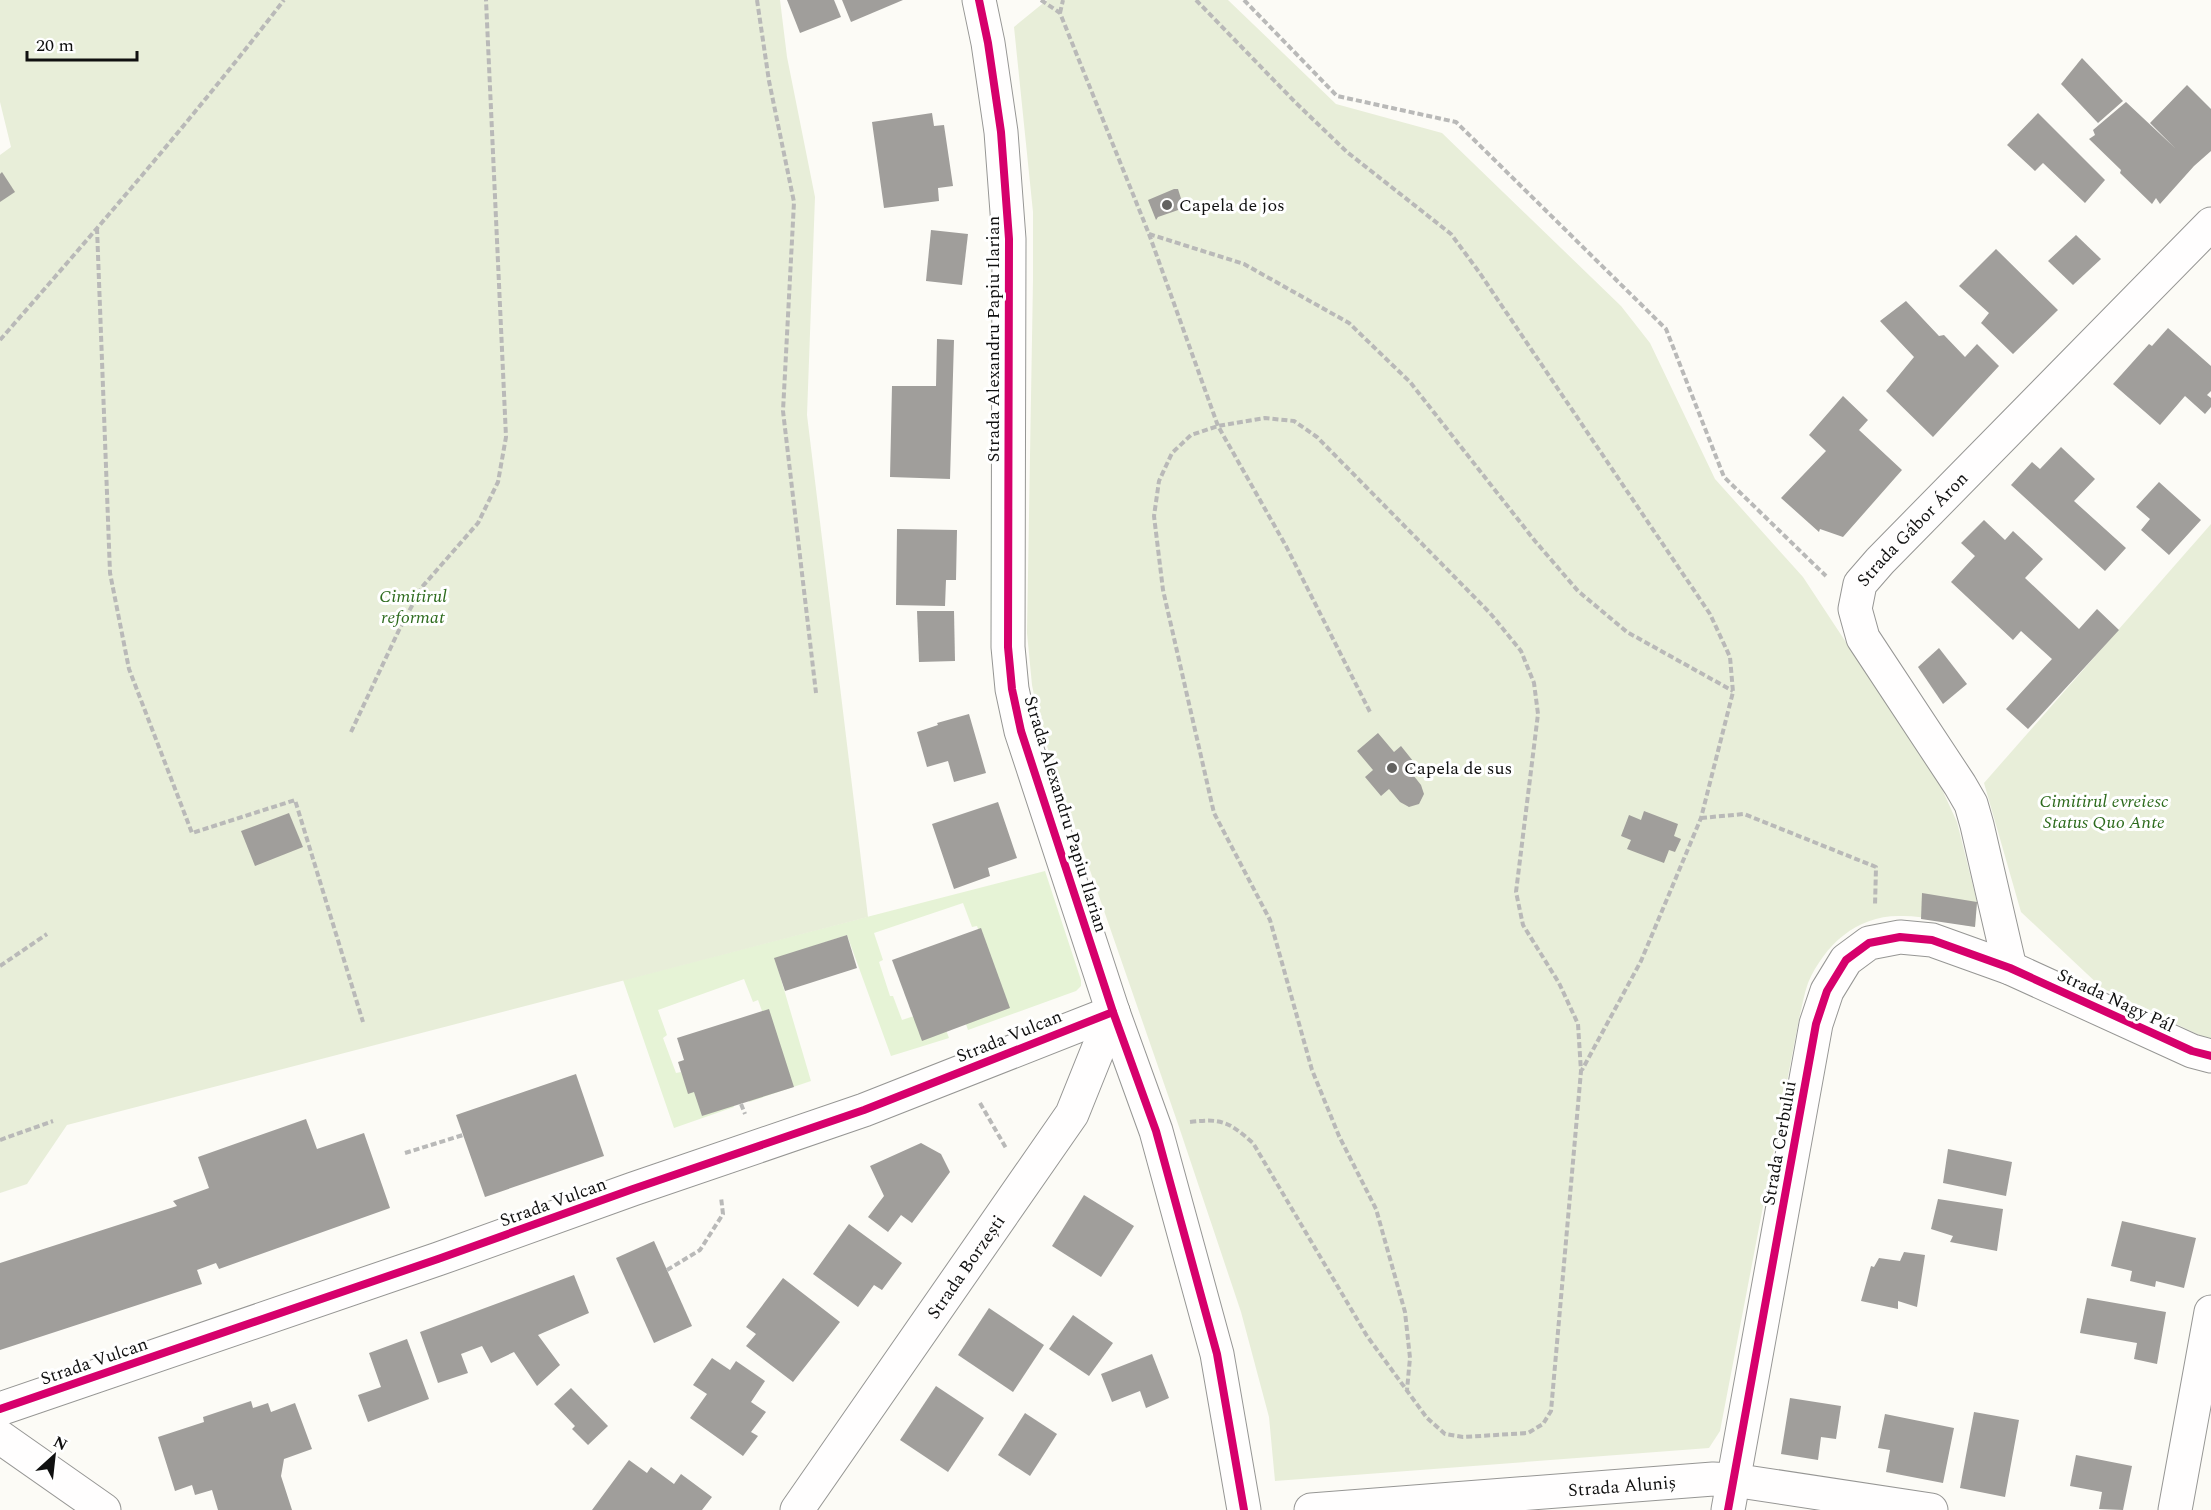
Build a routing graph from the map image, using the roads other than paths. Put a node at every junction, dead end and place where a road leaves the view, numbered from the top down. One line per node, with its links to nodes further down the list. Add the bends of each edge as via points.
1 (979, 0): 4 (street, Strada Alexandru Papiu Ilarian, via 1001,132 1009,239 1008,647 1012,689 1021,731)
2 (2211, 224): 3 (street, Strada Gábor Áron, via 1860,584 1855,609 1863,638 1971,804)
3 (2010, 968): 5 (street, Strada Nagy Pál, via 2192,1051); 9 (street, Strada Cerbului, via 1932,940 1900,937 1869,944 1845,960 1827,992 1816,1024)
4 (1113, 1012): 7 (street, Strada Vulcan, via 864,1110); 11 (street, Strada Borzești, via 1072,1114); 12 (street, Strada Alexandru Papiu Ilarian, via 1156,1131 1217,1354)
5 (2211, 1056)
6 (2211, 1312): 15 (street)
7 (0, 1409)
8 (0, 1437): 10 (street)
9 (1731, 1495): 13 (street, Strada Aluniș, via 1713,1479); 14 (street, Strada Aluniș)
10 (104, 1510)
11 (797, 1510)
12 (1244, 1510)
13 (1311, 1510)
14 (1931, 1510)
15 (2175, 1510)

